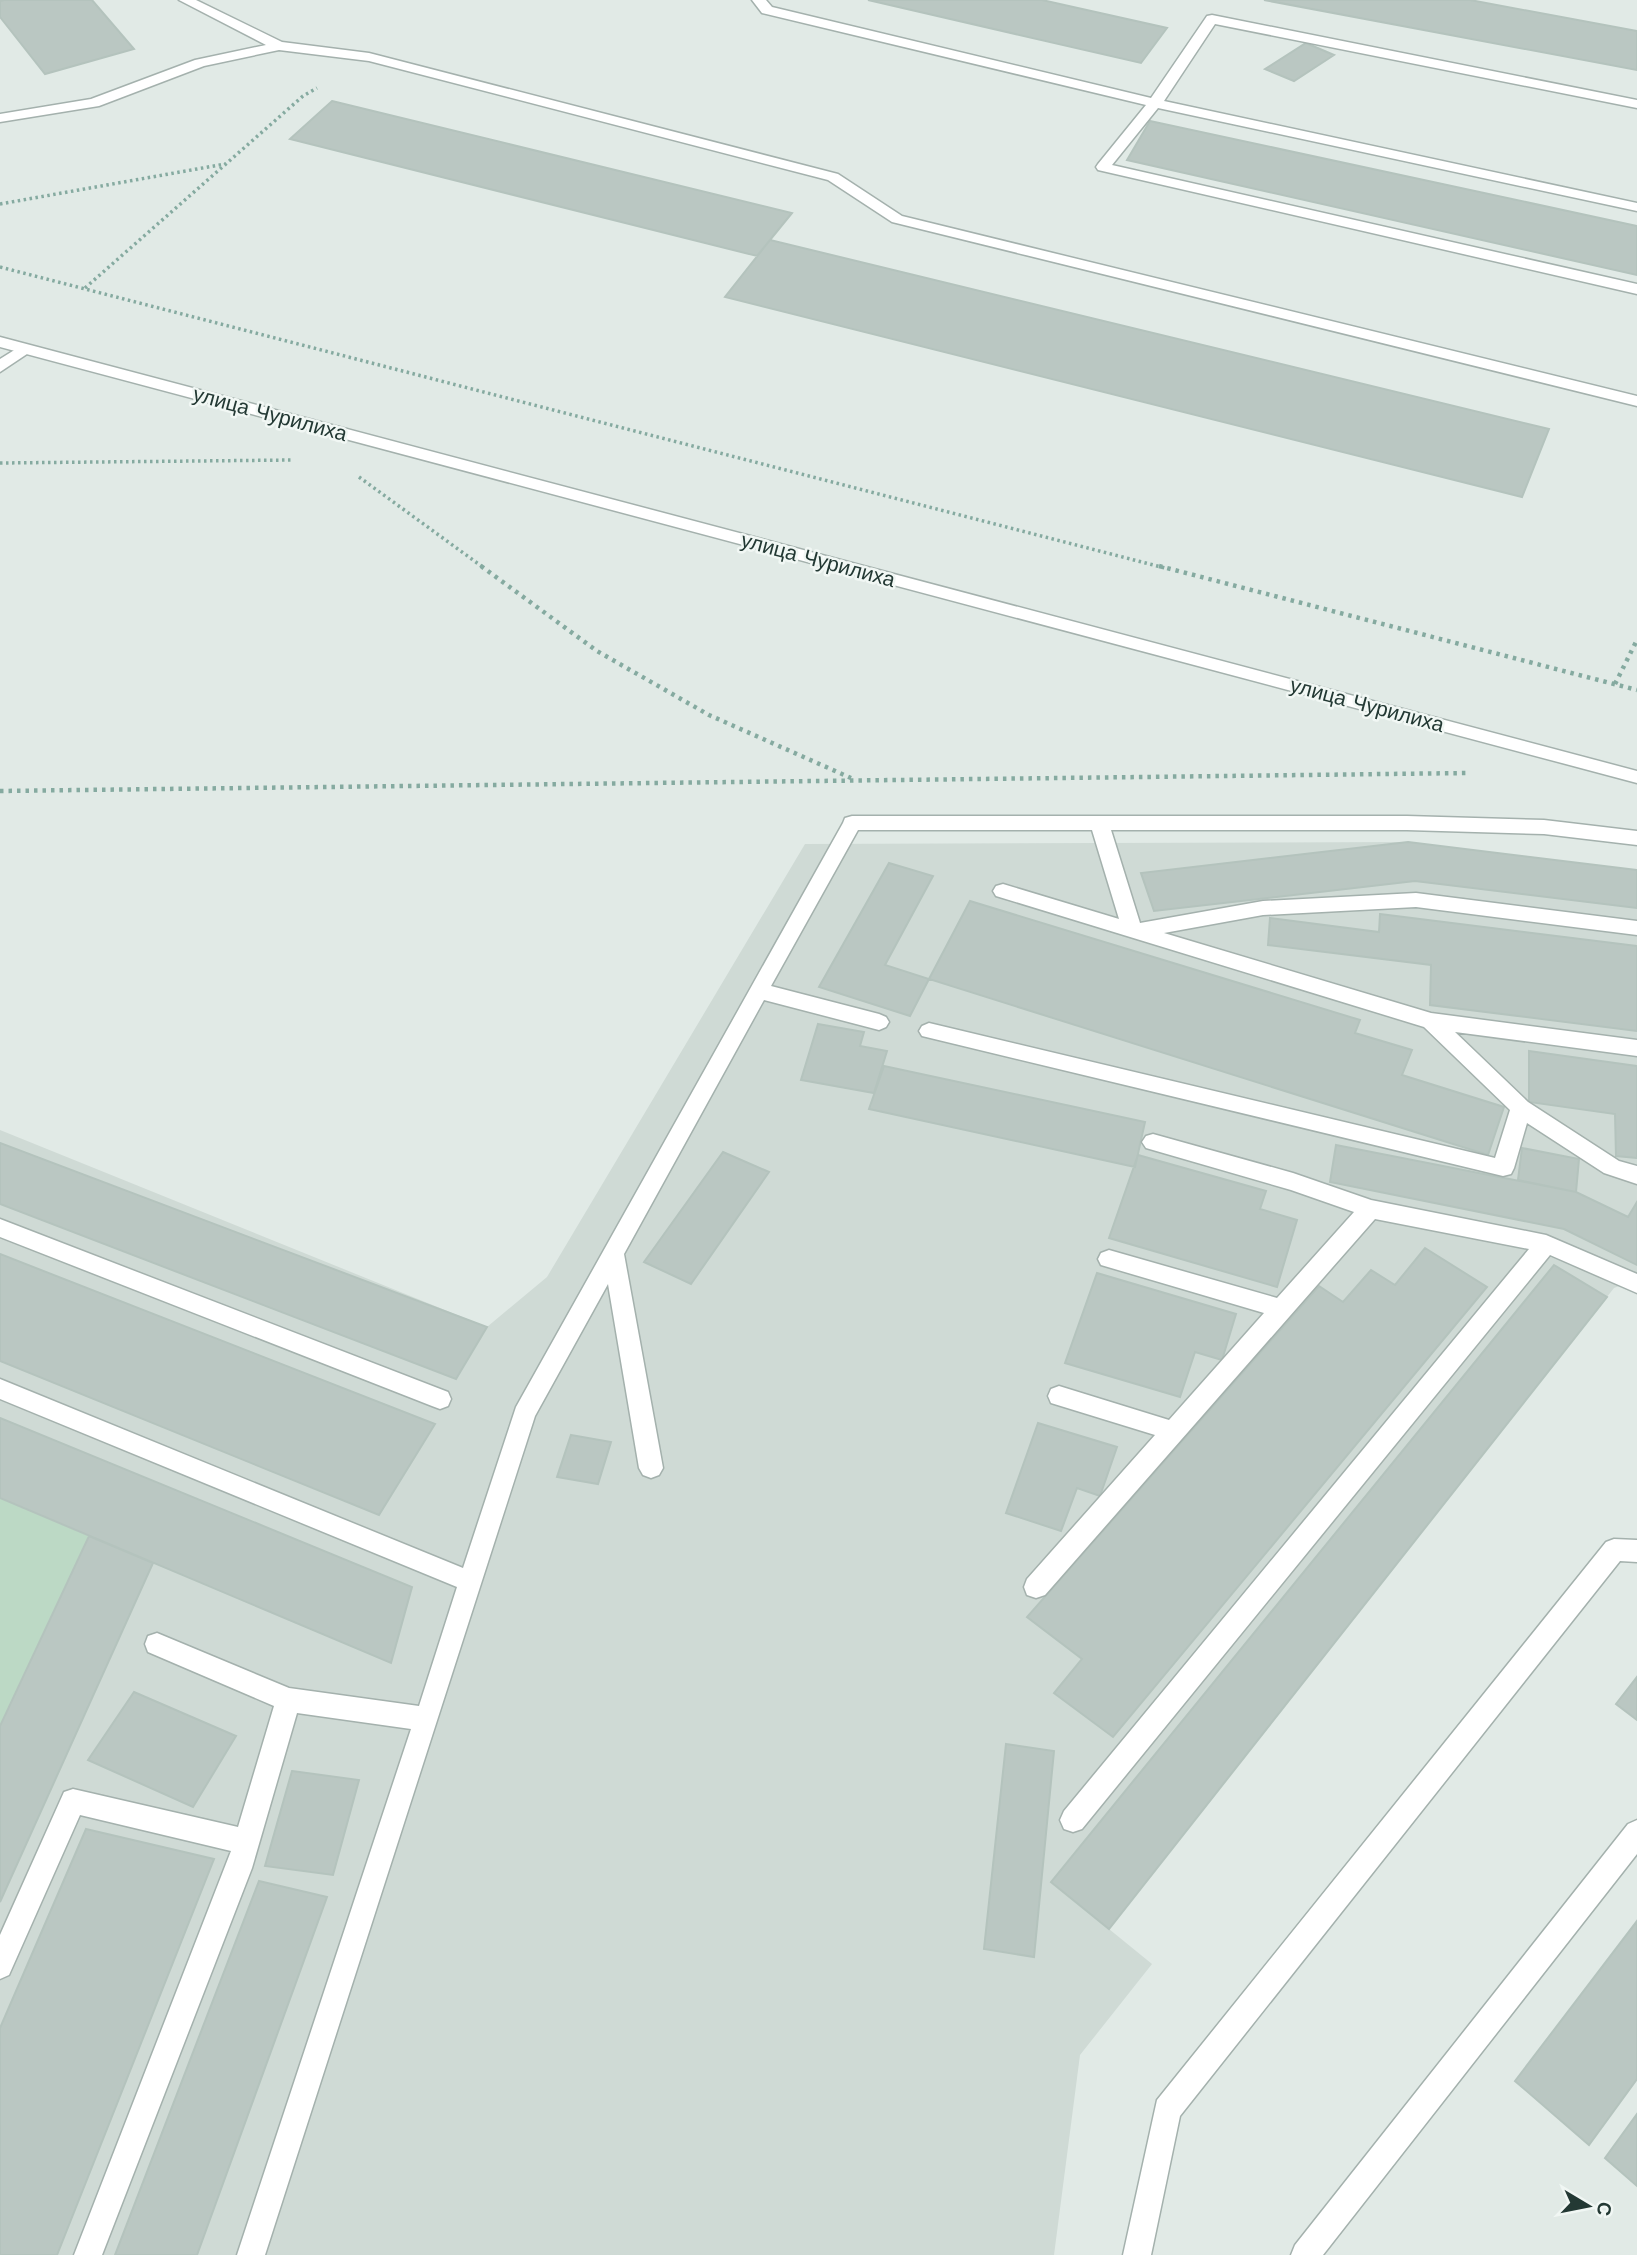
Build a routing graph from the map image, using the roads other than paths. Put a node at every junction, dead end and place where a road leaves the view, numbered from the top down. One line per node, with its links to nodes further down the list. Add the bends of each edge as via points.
1 (186, 0): 3 (street)
2 (759, 0): 4 (street, via 767,10)
3 (279, 46): 6 (street, via 200,62 94,103); 12 (street, via 369,57 833,177 897,219)
4 (1155, 103): 5 (street, via 1212,19); 7 (street); 8 (street, via 1104,167)
5 (1637, 104)
6 (0, 118)
7 (1637, 207)
8 (1637, 289)
9 (0, 342): 10 (street, улица Чурилиха)
10 (24, 349): 11 (street); 13 (street, улица Чурилиха)
11 (0, 366)
12 (1637, 401)
13 (1637, 776)
14 (1099, 822): 15 (street, via 1407,822 1544,827); 18 (street); 19 (street, via 852,823)
15 (1637, 838)
16 (1003, 891): 18 (street)
17 (1637, 928): 18 (street, via 1416,900 1264,908)
18 (1133, 931): 20 (street)
19 (760, 990): 21 (street); 30 (street)
20 (1431, 1021): 23 (street); 24 (street)
21 (879, 1023)
22 (929, 1031): 24 (street, via 1503,1168)
23 (1637, 1048)
24 (1521, 1108): 26 (street, via 1612,1167)
25 (1153, 1142): 27 (street)
26 (1637, 1175)
27 (1370, 1209): 29 (street); 33 (street)
28 (0, 1228): 36 (street)
29 (1546, 1244): 32 (street); 45 (street)
30 (614, 1256): 38 (street); 40 (street, via 523,1414)
31 (1109, 1259): 33 (street)
32 (1637, 1284)
33 (1282, 1309): 37 (street)
34 (0, 1389): 40 (street)
35 (1059, 1396): 37 (street)
36 (440, 1399)
37 (1174, 1431): 41 (street)
38 (651, 1468)
39 (1637, 1551): 51 (street, via 1614,1550 1167,2110)
40 (471, 1581): 44 (street)
41 (1035, 1587)
42 (157, 1644): 43 (street)
43 (288, 1700): 44 (street); 47 (street)
44 (427, 1719): 50 (street)
45 (1073, 1820)
46 (1637, 1833): 52 (street)
47 (247, 1842): 48 (street, via 72,1801); 49 (street)
48 (0, 1965)
49 (88, 2255)
50 (251, 2255)
51 (1137, 2255)
52 (1305, 2255)

